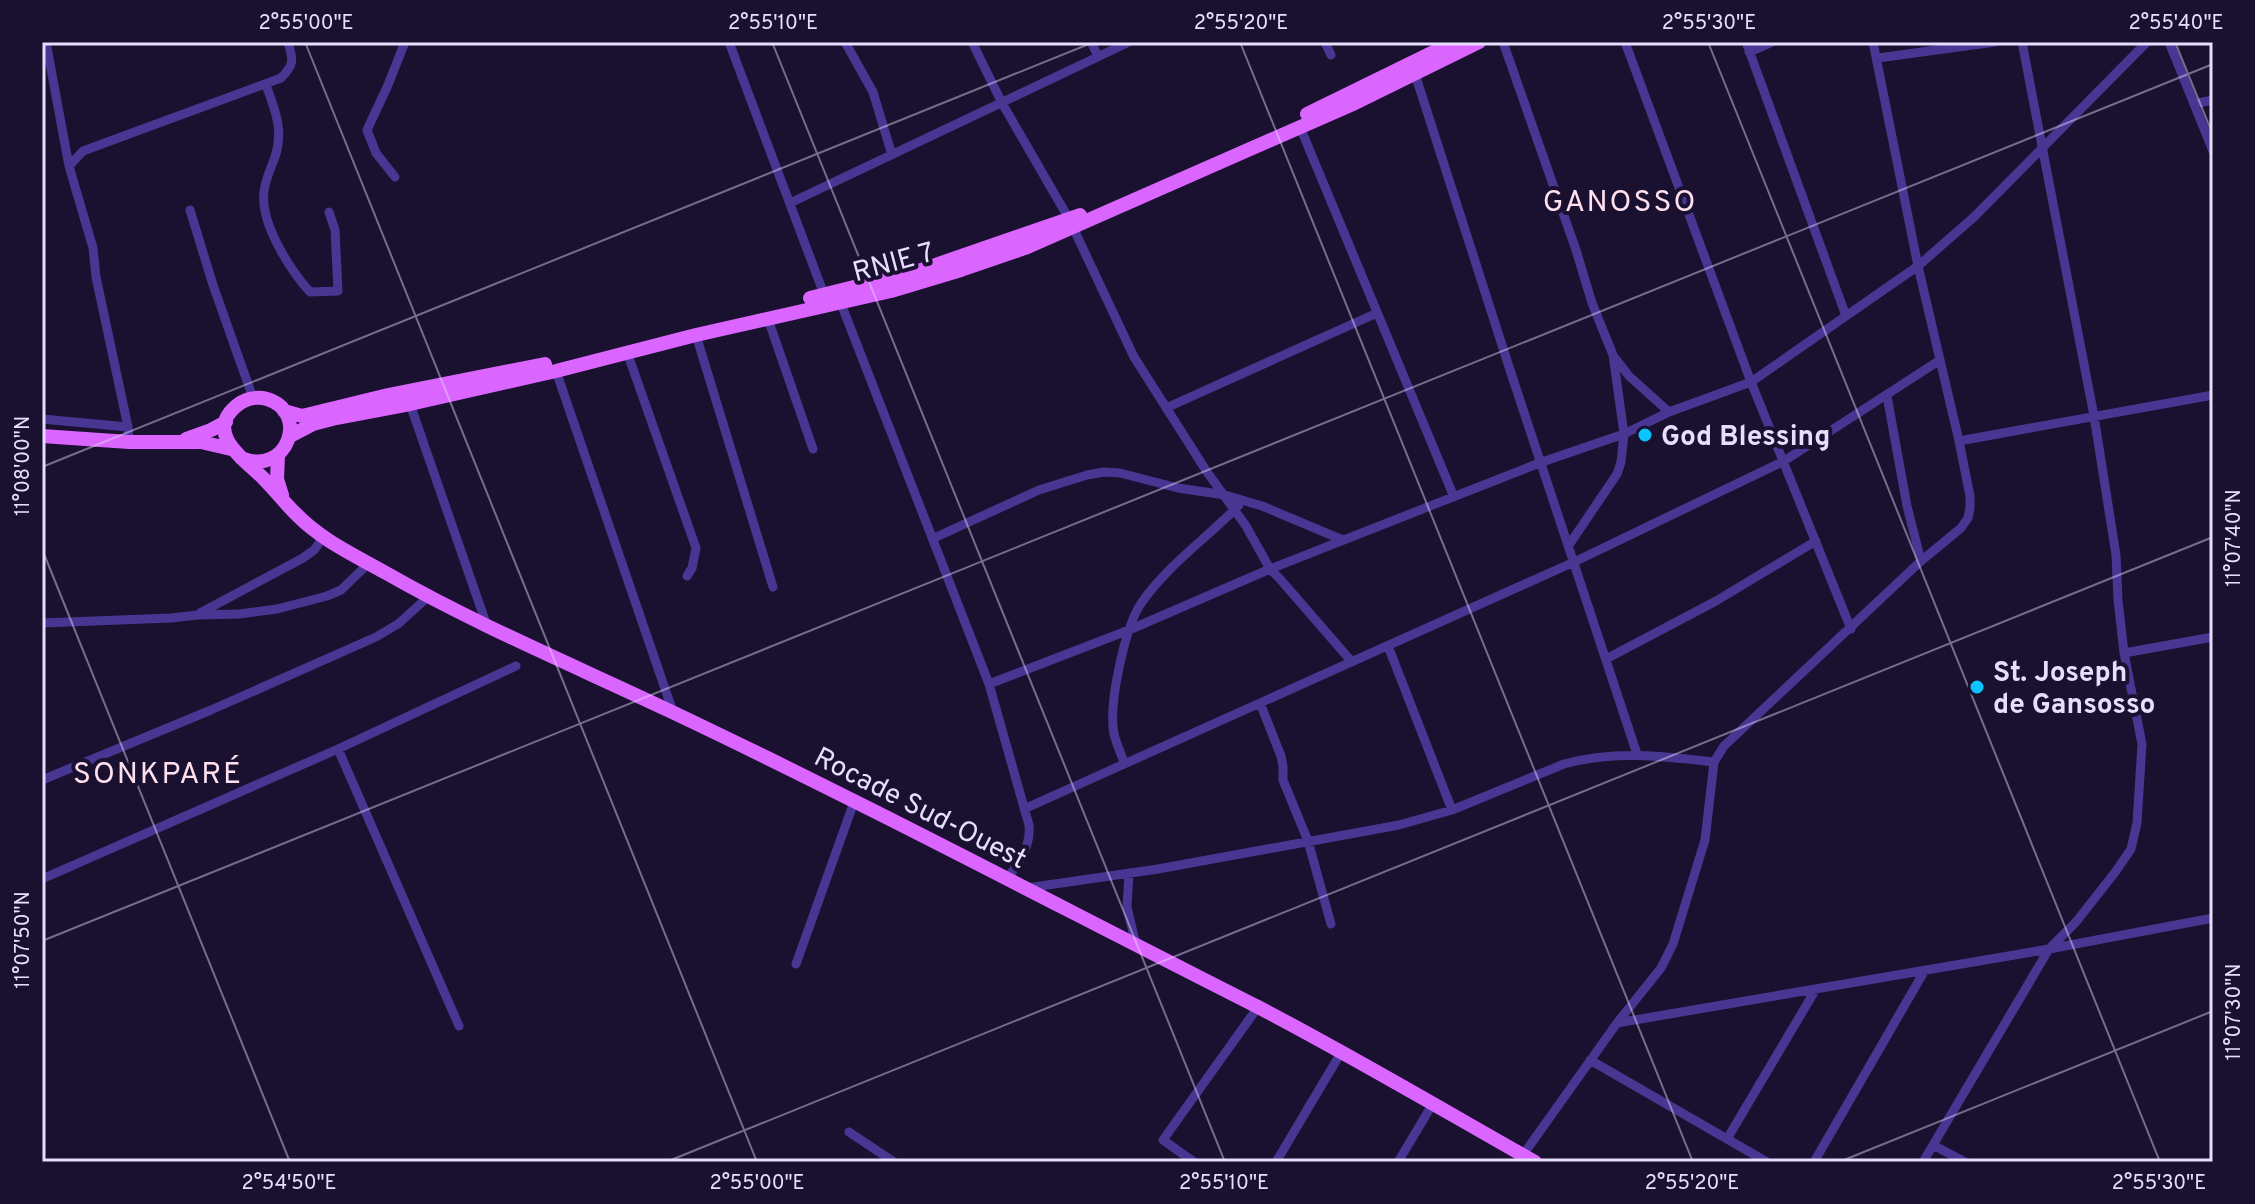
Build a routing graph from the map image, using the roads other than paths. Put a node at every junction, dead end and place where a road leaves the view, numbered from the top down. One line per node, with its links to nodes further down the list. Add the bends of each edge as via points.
1 (46, 42): 33 (street)
2 (288, 42): 25 (street, via 290,69)
3 (405, 42): 34 (street, via 367,130 376,153)
4 (729, 42): 35 (street)
5 (845, 42): 32 (street, via 873,92)
6 (972, 42): 27 (street)
7 (1091, 42): 22 (street)
8 (1129, 42): 22 (street)
9 (1325, 42): 21 (street)
10 (1454, 42): 38 (main road, RNIE 7 / RNIE 7)
11 (1479, 42): 24 (main road, RNIE 7 / RNIE 7)
12 (1503, 42): 46 (street)
13 (1625, 42): 49 (street)
14 (1772, 42): 20 (street)
15 (1873, 42): 23 (street)
16 (1995, 42): 23 (street)
17 (2022, 42): 30 (street)
18 (2147, 42): 30 (street)
19 (2169, 42): 28 (street)
20 (1747, 47): 42 (street)
21 (1331, 55)
22 (1098, 56): 27 (street)
23 (1878, 58): 39 (street)
24 (1415, 74): 29 (main road, RNIE 7 / RNIE 7); 70 (street)
25 (266, 85): 33 (street, via 83,151); 37 (street, via 281,131 263,202 281,252 313,293 338,291 336,238)
26 (2213, 100): 28 (street)
27 (1002, 103): 32 (street); 38 (street)
28 (2194, 104): 31 (street)
29 (1300, 127): 38 (main road, RNIE 7 / RNIE 7); 41 (street)
30 (2043, 149): 39 (street); 57 (street)
31 (2213, 151)
32 (892, 155): 35 (street)
33 (69, 166): 61 (street, via 93,248)
34 (395, 177)
35 (790, 203): 40 (street)
36 (190, 210): 52 (street)
37 (329, 212)
38 (1071, 223): 40 (main road, RNIE 7 / RNIE 7, via 1025,248 961,270 891,291); 54 (street, via 1134,357)
39 (1918, 266): 42 (street); 47 (street)
40 (831, 300): 43 (main road, RNIE 7 / RNIE 7); 55 (main road, RNIE 7 / RNIE 7, via 302,416); 77 (street)
41 (1377, 313): 54 (street); 72 (street)
42 (1846, 316): 49 (street)
43 (768, 319): 44 (main road, RNIE 7 / RNIE 7); 66 (street)
44 (696, 335): 45 (main road, RNIE 7 / RNIE 7); 86 (street)
45 (627, 352): 48 (main road, RNIE 7 / RNIE 7); 85 (street, via 696,548)
46 (1613, 355): 56 (street); 60 (street)
47 (1940, 360): 51 (street); 64 (street)
48 (556, 371): 53 (main road, RNIE 7 / RNIE 7); 101 (street)
49 (1751, 382): 56 (street); 69 (street)
50 (2213, 395): 57 (street)
51 (1887, 396): 69 (street); 81 (street)
52 (253, 398): 55 (main road, RNIE 7, via 277,403); 59 (main road, via 238,404)
53 (410, 404): 63 (main road, RNIE 7 / RNIE 7, via 313,424); 90 (street)
54 (1166, 408): 71 (street)
55 (284, 411): 63 (main road)
56 (1669, 412): 60 (street)
57 (2094, 416): 64 (street); 95 (street, via 2116,555)
58 (42, 419): 61 (street)
59 (226, 422): 65 (main road); 67 (main road, via 227,440)
60 (1624, 434): 70 (street); 80 (street, via 1617,474)
61 (128, 435): 62 (main road); 65 (main road)
62 (42, 436)
63 (290, 436): 68 (main road)
64 (1959, 441): 81 (street, via 1970,496 1968,518)
65 (170, 443): 67 (main road, via 201,442)
66 (813, 449)
67 (236, 453): 68 (main road, via 260,462); 74 (main road, Rocade Sud-Ouest)
68 (278, 456): 74 (main road)
69 (1784, 461): 79 (street); 82 (street)
70 (1542, 462): 72 (street); 80 (street)
71 (1225, 495): 73 (street); 75 (street); 77 (street, via 1104,472 1039,490)
72 (1454, 497): 78 (street)
73 (1243, 500): 75 (street); 78 (street)
74 (284, 503): 76 (main road, Rocade Sud-Ouest)
75 (1235, 509): 84 (street); 92 (street, via 1143,600)
76 (323, 538): 83 (main road, Rocade Sud-Ouest); 88 (street, via 303,558)
77 (934, 538): 99 (street)
78 (1343, 540): 84 (street)
79 (1816, 541): 91 (street); 96 (street)
80 (1569, 545): 82 (street)
81 (1921, 561): 91 (street)
82 (1574, 562): 94 (street); 96 (street)
83 (369, 563): 87 (main road, Rocade Sud-Ouest); 88 (street, via 327,596 268,611)
84 (1270, 569): 92 (street); 97 (street)
85 (687, 576)
86 (773, 587)
87 (428, 597): 90 (main road, Rocade Sud-Ouest); 106 (street, via 376,637)
88 (197, 615): 89 (street)
89 (42, 623)
90 (487, 626): 101 (main road, Rocade Sud-Ouest)
91 (1851, 629): 104 (street, via 1724,746)
92 (1129, 630): 99 (street); 105 (street, via 1114,719)
93 (2213, 637): 95 (street)
94 (1388, 646): 97 (street); 109 (street)
95 (2124, 653): 118 (street, via 2142,744 2131,849)
96 (1606, 659): 103 (street)
97 (1352, 662): 100 (street)
98 (516, 666): 102 (street)
99 (989, 684): 108 (street)
100 (1260, 703): 105 (street); 110 (street, via 1281,756 1284,785)
101 (673, 712): 107 (main road, Rocade Sud-Ouest)
102 (338, 749): 112 (street); 124 (street)
103 (1637, 754): 104 (street); 109 (street, via 1564,764)
104 (1714, 762): 123 (street, via 1705,840 1673,944 1661,968)
105 (1124, 763): 108 (street)
106 (42, 780)
107 (854, 802): 113 (main road, Rocade Sud-Ouest); 119 (street)
108 (1024, 809): 113 (street, via 1028,847)
109 (1452, 810): 110 (street)
110 (1308, 841): 111 (street); 116 (street)
111 (1129, 873): 114 (street); 117 (street, via 1127,907)
112 (42, 879)
113 (1007, 879): 114 (main road, Rocade Sud-Ouest)
114 (1023, 889): 117 (main road, Rocade Sud-Ouest)
115 (2213, 918): 118 (street)
116 (1331, 924)
117 (1136, 945): 122 (main road, Rocade Sud-Ouest)
118 (2049, 949): 120 (street); 130 (street)
119 (796, 964)
120 (1925, 970): 121 (street); 137 (street)
121 (1816, 989): 123 (street); 129 (street)
122 (1258, 1007): 125 (main road, Rocade Sud-Ouest); 133 (street, via 1163,1140)
123 (1617, 1023): 126 (street)
124 (459, 1026)
125 (1342, 1051): 127 (main road, Rocade Sud-Ouest); 134 (street)
126 (1590, 1060): 129 (street); 131 (street)
127 (1432, 1105): 131 (main road, Rocade Sud-Ouest); 135 (street)
128 (849, 1132): 132 (street)
129 (1727, 1139): 136 (street)
130 (1933, 1145): 138 (street); 139 (street)
131 (1525, 1160)
132 (894, 1162)
133 (1194, 1162)
134 (1276, 1162)
135 (1398, 1162)
136 (1767, 1162)
137 (1814, 1162)
138 (1923, 1162)
139 (1965, 1162)

